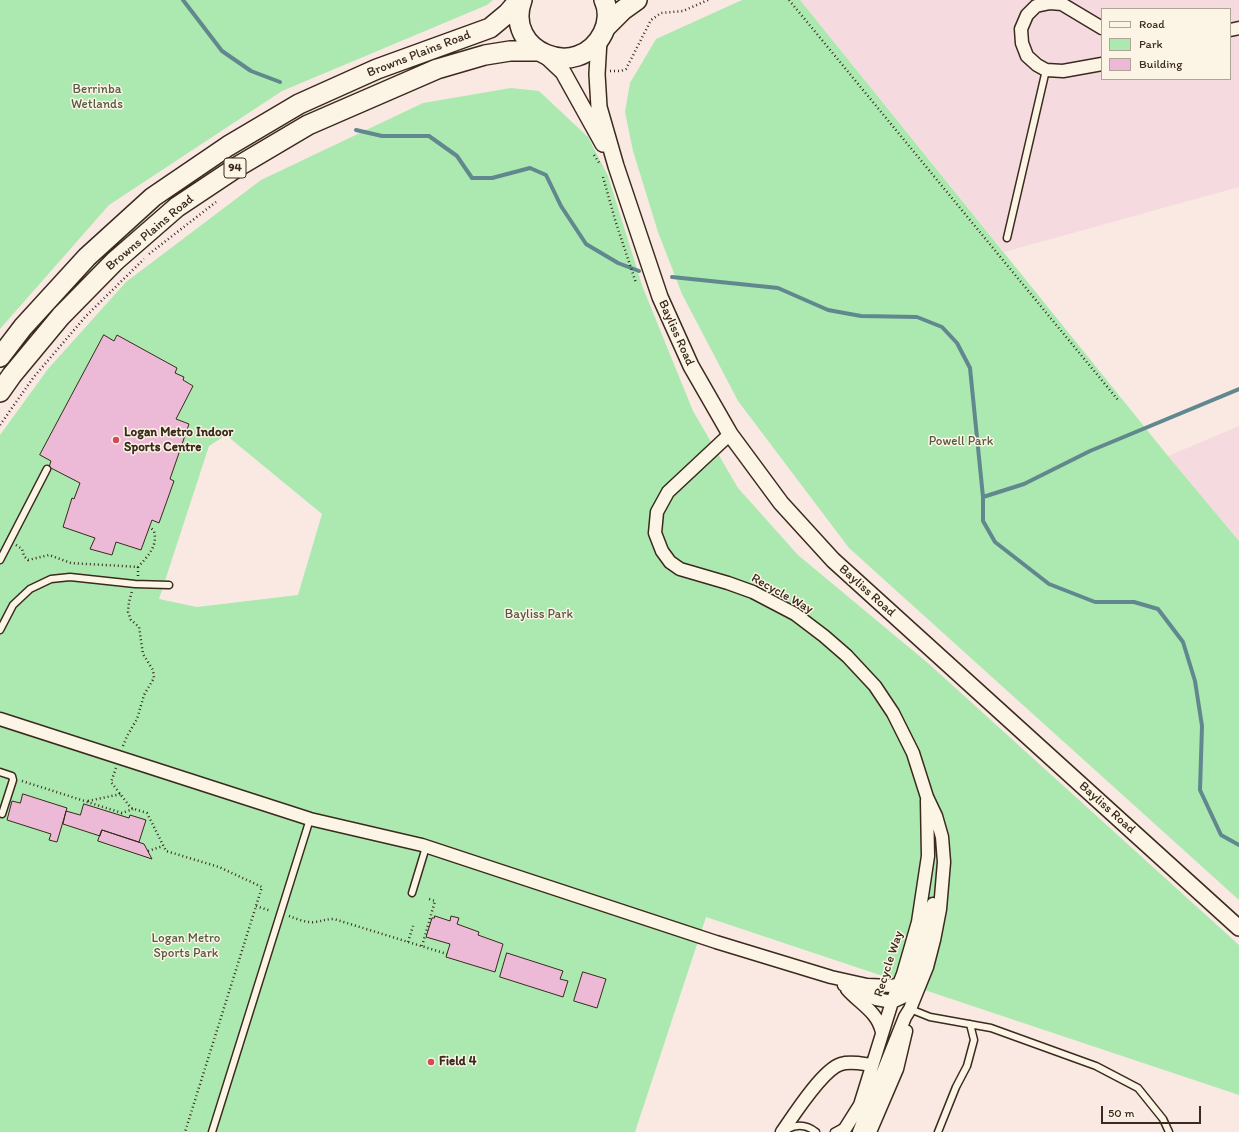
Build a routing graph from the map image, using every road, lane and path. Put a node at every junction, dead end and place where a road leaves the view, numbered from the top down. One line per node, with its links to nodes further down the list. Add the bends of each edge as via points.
1 (519, 0): 18 (main road, Browns Plains Road / 94, via 490,28 377,69 300,104 228,146 153,196 87,257)
2 (522, 0): 9 (main road, via 519,18 522,30 528,42)
3 (604, 0): 8 (main road, via 607,15)
4 (637, 0): 8 (main road, 94, via 623,10)
5 (708, 0): 12 (path, via 683,11 661,13 651,20 626,68)
6 (789, 0): 20 (path)
7 (1101, 27): 11 (street, via 1062,4 1036,6 1027,15 1021,30 1022,43 1028,56)
8 (602, 34): 9 (main road, 94, via 588,51 575,57 560,59); 12 (street, Bayliss Road)
9 (542, 53): 14 (street, Bayliss Road, via 563,72); 19 (main road, Browns Plains Road / 94, via 510,51 437,69 308,125 237,167 177,207 116,261 61,316)
10 (1101, 64): 11 (street, via 1063,71)
11 (1046, 70): 16 (lane)
12 (597, 74): 14 (street, Bayliss Road, via 599,107)
13 (592, 150): 17 (path, via 600,164)
14 (616, 166): 22 (street, Bayliss Road, via 660,297 690,366)
15 (221, 199): 21 (path, via 146,257 86,316 33,378)
16 (1007, 238)
17 (636, 283)
18 (0, 356)
19 (0, 392)
20 (1118, 400)
21 (0, 425)
22 (730, 434): 38 (street, Recycle Way, via 668,492 657,512 655,533 662,550 670,562 680,569 753,592 795,614 847,656 874,686 893,713 913,753); 53 (street, Bayliss Road, via 781,503 833,560)
23 (47, 469): 25 (lane)
24 (150, 527): 27 (path, via 154,531 155,542 150,553)
25 (9, 541): 26 (lane); 27 (path, via 22,549 28,560 49,555 71,563)
26 (0, 560)
27 (138, 567): 28 (path)
28 (138, 577)
29 (169, 585): 31 (lane, via 70,577 51,579 30,589 13,605)
30 (132, 591): 33 (path, via 128,612 131,620 139,627 143,654 153,670 154,678 144,695 137,719)
31 (0, 630)
32 (0, 719): 42 (street)
33 (122, 750)
34 (117, 766): 37 (path, via 111,782)
35 (0, 772): 36 (lane)
36 (12, 778): 39 (path); 41 (lane)
37 (121, 794): 39 (path); 40 (path)
38 (927, 797): 46 (street, Recycle Way, via 942,837); 59 (street, Recycle Way, via 928,856 918,922)
39 (87, 801): 40 (path, via 122,813)
40 (134, 809): 43 (path, via 147,813)
41 (2, 814)
42 (310, 819): 44 (street); 67 (lane)
43 (163, 846): 45 (path); 49 (path, via 166,851 218,867 262,887)
44 (426, 846): 47 (lane); 57 (street, via 716,942)
45 (148, 851)
46 (944, 869): 60 (street, via 908,990 903,997); 61 (street, Recycle Way, via 934,940 927,967)
47 (412, 893)
48 (429, 899): 55 (path, via 435,901)
49 (256, 906): 50 (path); 66 (path)
50 (272, 911)
51 (289, 916): 54 (path, via 307,922 334,918)
52 (414, 923): 54 (path)
53 (1239, 928)
54 (408, 942): 55 (path)
55 (422, 946): 56 (path)
56 (447, 954)
57 (831, 977): 58 (street); 59 (street, via 867,985)
58 (842, 984): 60 (street, via 876,999); 63 (street, via 875,1016)
59 (899, 984): 60 (street, Recycle Way)
60 (892, 1002): 63 (street, Recycle Way)
61 (910, 1009): 62 (lane, via 930,1017); 71 (street); 72 (street, via 910,1020 897,1069)
62 (970, 1024): 73 (lane, via 974,1040 968,1066 956,1087); 74 (lane, via 991,1028 1096,1066 1138,1088)
63 (882, 1032): 64 (street, Recycle Way)
64 (872, 1066): 65 (street, Recycle Way, via 860,1105); 68 (street, via 841,1064 830,1071 797,1110)
65 (845, 1129): 70 (lane)
66 (185, 1132)
67 (212, 1132)
68 (783, 1132): 69 (lane, via 793,1126 811,1128)
69 (816, 1132)
70 (834, 1132)
71 (859, 1132)
72 (870, 1132)
73 (938, 1132)
74 (1169, 1132)

